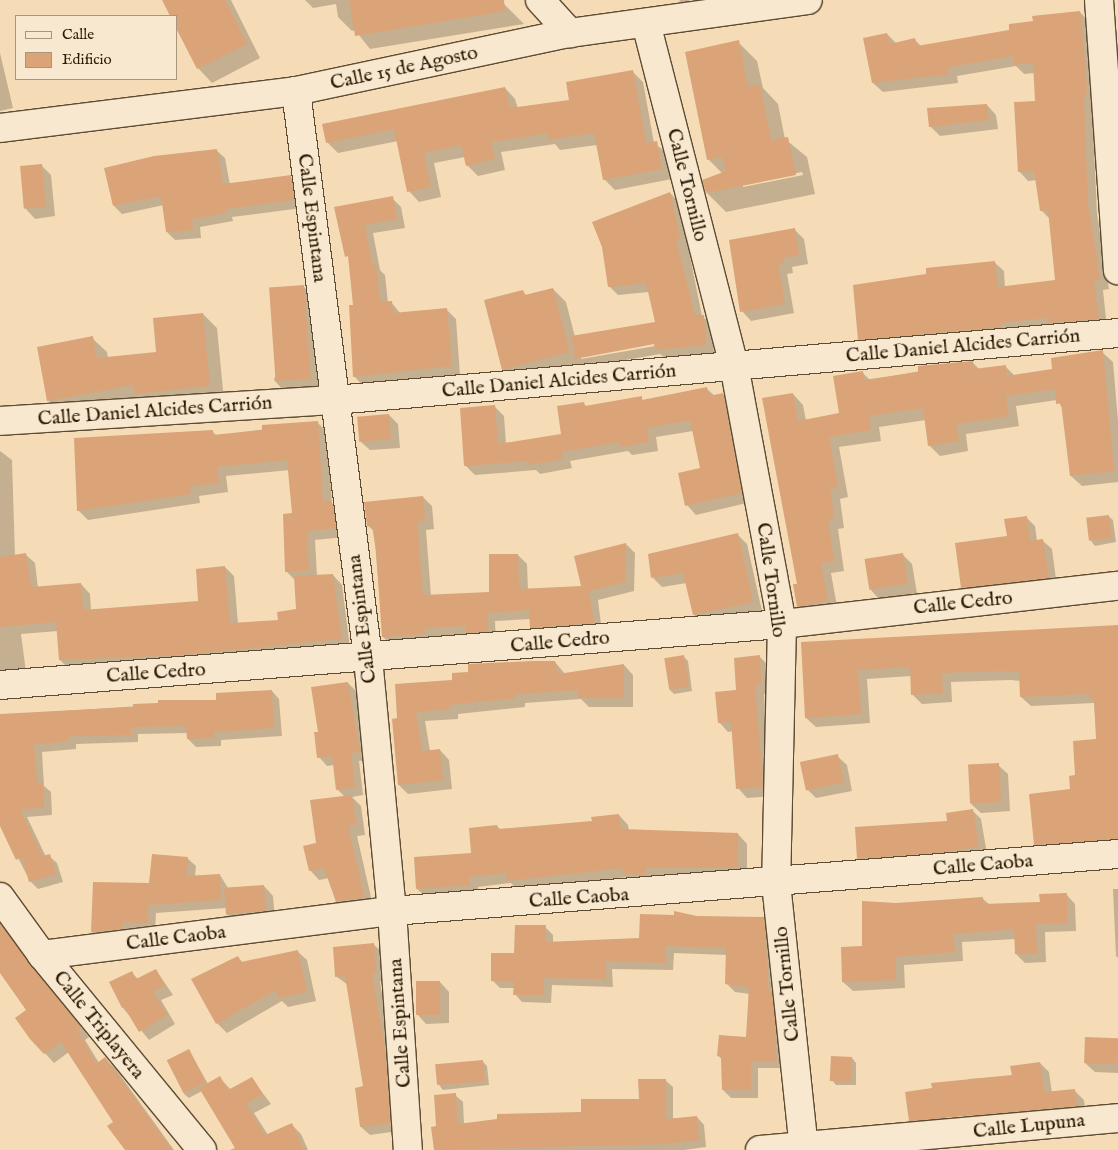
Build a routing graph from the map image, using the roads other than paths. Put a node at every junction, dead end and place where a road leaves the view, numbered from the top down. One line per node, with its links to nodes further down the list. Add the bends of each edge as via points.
1 (540, 0): 5 (street)
2 (804, 0): 4 (street, Calle 15 de Agosto)
3 (1099, 0): 8 (street)
4 (646, 23): 5 (street, Calle 15 de Agosto); 10 (street, Calle Tornillo)
5 (570, 33): 6 (street, Calle 15 de Agosto)
6 (296, 91): 7 (street, Calle 15 de Agosto); 11 (street, Calle Espintana)
7 (0, 128)
8 (1118, 270)
9 (1118, 333): 10 (street, Calle Daniel Alcides Carrión)
10 (734, 365): 11 (street, Calle Daniel Alcides Carrión); 14 (street, Calle Tornillo)
11 (334, 400): 12 (street, Calle Daniel Alcides Carrión); 15 (street, Calle Espintana)
12 (0, 421)
13 (1118, 586): 14 (street, Calle Cedro)
14 (782, 624): 15 (street, Calle Cedro); 18 (street, Calle Tornillo)
15 (368, 658): 16 (street, Calle Cedro); 20 (street, Calle Espintana)
16 (0, 685)
17 (1118, 854): 18 (street, Calle Caoba)
18 (776, 883): 20 (street, Calle Caoba); 23 (street, Calle Tornillo)
19 (0, 896): 21 (street, Calle Triplayera)
20 (392, 912): 21 (street, Calle Caoba); 25 (street, Calle Espintana)
21 (42, 954): 24 (street, Calle Triplayera)
22 (1118, 1118): 23 (street, Calle Lupuna)
23 (804, 1149): 26 (street, Calle Lupuna)
24 (202, 1150)
25 (408, 1150)
26 (760, 1150)

